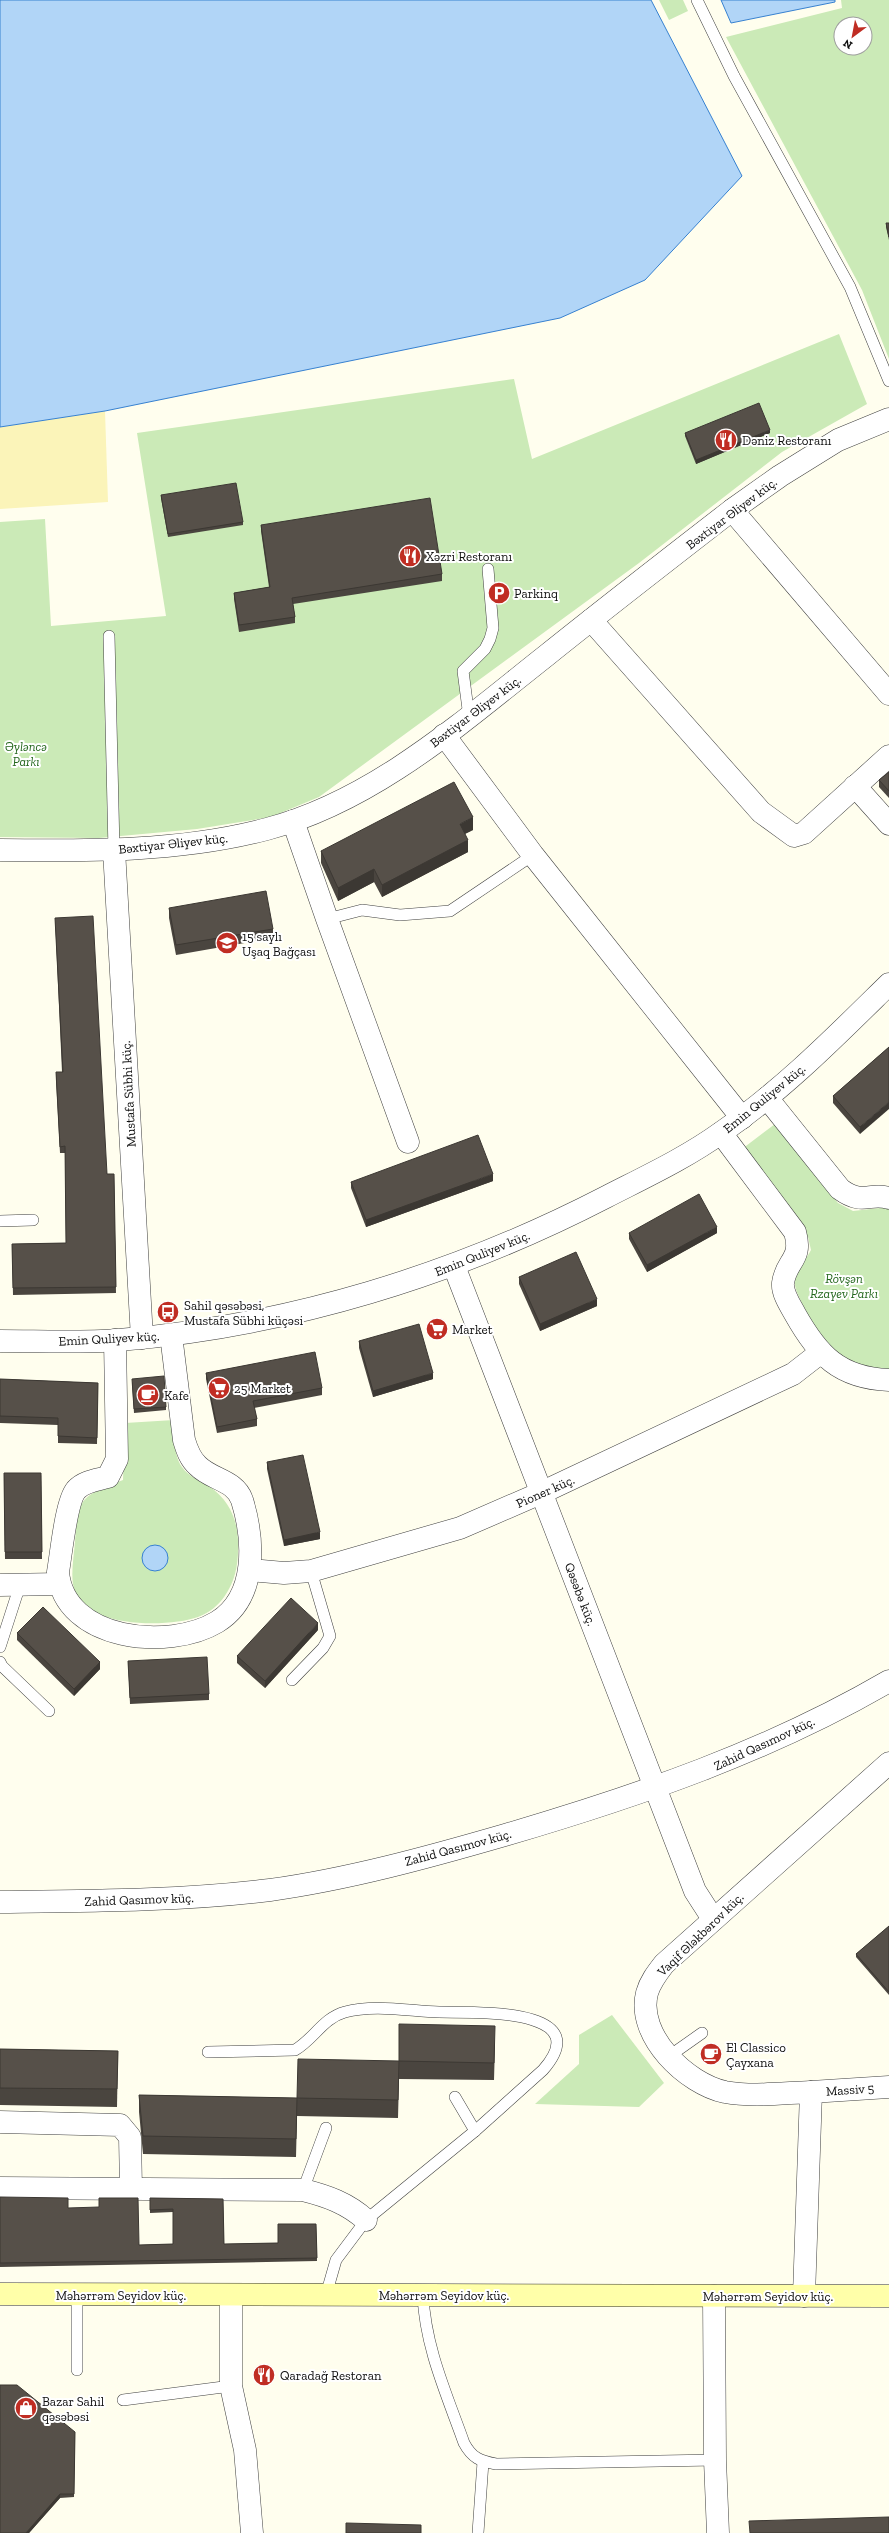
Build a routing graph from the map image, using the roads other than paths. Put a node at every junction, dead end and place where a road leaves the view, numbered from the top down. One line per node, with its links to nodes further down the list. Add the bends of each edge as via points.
1 (697, 0): 2 (lane, via 734,76 850,286)
2 (889, 381)
3 (889, 418): 4 (street, Bəxtiyar Əliyev küç., via 838,440)
4 (732, 510): 6 (street, Bəxtiyar Əliyev küç.); 8 (street)
5 (488, 569): 9 (lane, via 493,628 485,649 462,671)
6 (591, 620): 9 (street, Bəxtiyar Əliyev küç.); 12 (street, via 761,812 784,831 794,836 804,833)
7 (109, 636): 16 (lane)
8 (889, 694)
9 (469, 717): 10 (street, Bəxtiyar Əliyev küç.)
10 (444, 735): 13 (street, Bəxtiyar Əliyev küç., via 365,787 329,806); 17 (street)
11 (889, 756): 12 (street)
12 (856, 786): 14 (street)
13 (293, 820): 16 (street, Bəxtiyar Əliyev küç., via 268,829 206,841); 18 (street)
14 (889, 824)
15 (0, 850): 16 (street, Bəxtiyar Əliyev küç.)
16 (114, 850): 29 (street, Mustafa Sübhi küç.)
17 (533, 855): 18 (lane, via 450,911 400,915 362,910); 21 (street)
18 (327, 919): 23 (street)
19 (889, 984): 20 (street, Emin Quliyev küç., via 812,1059)
20 (767, 1098): 21 (street, Emin Quliyev küç.); 24 (street, via 840,1189 851,1197)
21 (742, 1118): 22 (street, Emin Quliyev küç.)
22 (721, 1133): 27 (street, Emin Quliyev küç., via 674,1162 563,1219); 32 (street, via 795,1232 799,1245 783,1284 786,1297 809,1339)
23 (408, 1142)
24 (889, 1198)
25 (33, 1220): 26 (lane)
26 (0, 1221)
27 (454, 1266): 28 (street, Emin Quliyev küç., via 371,1293 301,1310); 34 (street, Qəsəbə küç.)
28 (171, 1335): 29 (street, Emin Quliyev küç.); 35 (street, via 184,1440 190,1456 198,1466 211,1477 234,1486 242,1499 251,1544)
29 (142, 1338): 30 (street, Emin Quliyev küç.)
30 (115, 1340): 31 (street, Emin Quliyev küç.); 37 (street, via 117,1459 108,1477 87,1482 76,1490 70,1501 58,1572)
31 (0, 1341)
32 (820, 1353): 33 (street, via 832,1363 851,1371 875,1379); 34 (street, Pioner küç., via 793,1374)
33 (889, 1380)
34 (543, 1492): 36 (street, Pioner küç., via 460,1528); 45 (street, Qəsəbə küç.)
35 (250, 1570): 36 (street, Pioner küç., via 284,1574); 37 (street, via 232,1609 218,1622 201,1630 170,1635 139,1636 106,1631 85,1620 73,1609)
36 (311, 1571): 41 (lane, via 330,1636 323,1648)
37 (59, 1584): 38 (street)
38 (10, 1585): 39 (lane)
39 (0, 1647)
40 (0, 1662): 43 (lane)
41 (292, 1680)
42 (889, 1681): 45 (street, Zahid Qasımov küç., via 757,1749)
43 (49, 1711)
44 (889, 1763): 47 (street, Vaqif Ələkbərov küç.)
45 (655, 1787): 46 (street, Zahid Qasımov küç., via 558,1820 416,1860 272,1890 149,1900); 47 (street, Qəsəbə küç., via 695,1891)
46 (0, 1902)
47 (713, 1919): 50 (street, Vaqif Ələkbərov küç., via 664,1964 652,1980 647,1993 645,2006 648,2021 656,2041)
48 (702, 2032): 50 (lane)
49 (208, 2052): 56 (lane, via 295,2050 304,2045 334,2016 360,2009 514,2014 542,2022 551,2029 556,2038 552,2060)
50 (668, 2057): 52 (street, Vaqif Ələkbərov küç., via 704,2083 724,2091 748,2094)
51 (889, 2087): 52 (street, Massiv 5)
52 (811, 2092): 67 (street)
53 (455, 2097): 56 (lane)
54 (0, 2122): 58 (street, via 120,2125 130,2137)
55 (326, 2128): 59 (lane)
56 (475, 2131): 60 (lane)
57 (0, 2188): 58 (street)
58 (131, 2189): 59 (street)
59 (303, 2190): 60 (street, via 327,2196 353,2208)
60 (366, 2220): 64 (lane, via 336,2260)
61 (0, 2294): 62 (main road, Məhərrəm Seyidov küç.)
62 (77, 2295): 63 (main road, Məhərrəm Seyidov küç.); 69 (lane)
63 (231, 2295): 64 (main road, Məhərrəm Seyidov küç.); 70 (street)
64 (326, 2295): 65 (main road, Məhərrəm Seyidov küç.)
65 (423, 2295): 66 (main road, Məhərrəm Seyidov küç.); 73 (lane, via 429,2342 464,2443 471,2455)
66 (714, 2296): 67 (main road, Məhərrəm Seyidov küç.); 72 (street)
67 (804, 2296): 68 (main road, Məhərrəm Seyidov küç.)
68 (889, 2296)
69 (78, 2370)
70 (231, 2386): 71 (lane); 74 (street, via 245,2450)
71 (123, 2400)
72 (715, 2460): 73 (lane, via 496,2464); 76 (street)
73 (483, 2462): 75 (lane)
74 (252, 2533)
75 (478, 2533)
76 (718, 2533)

